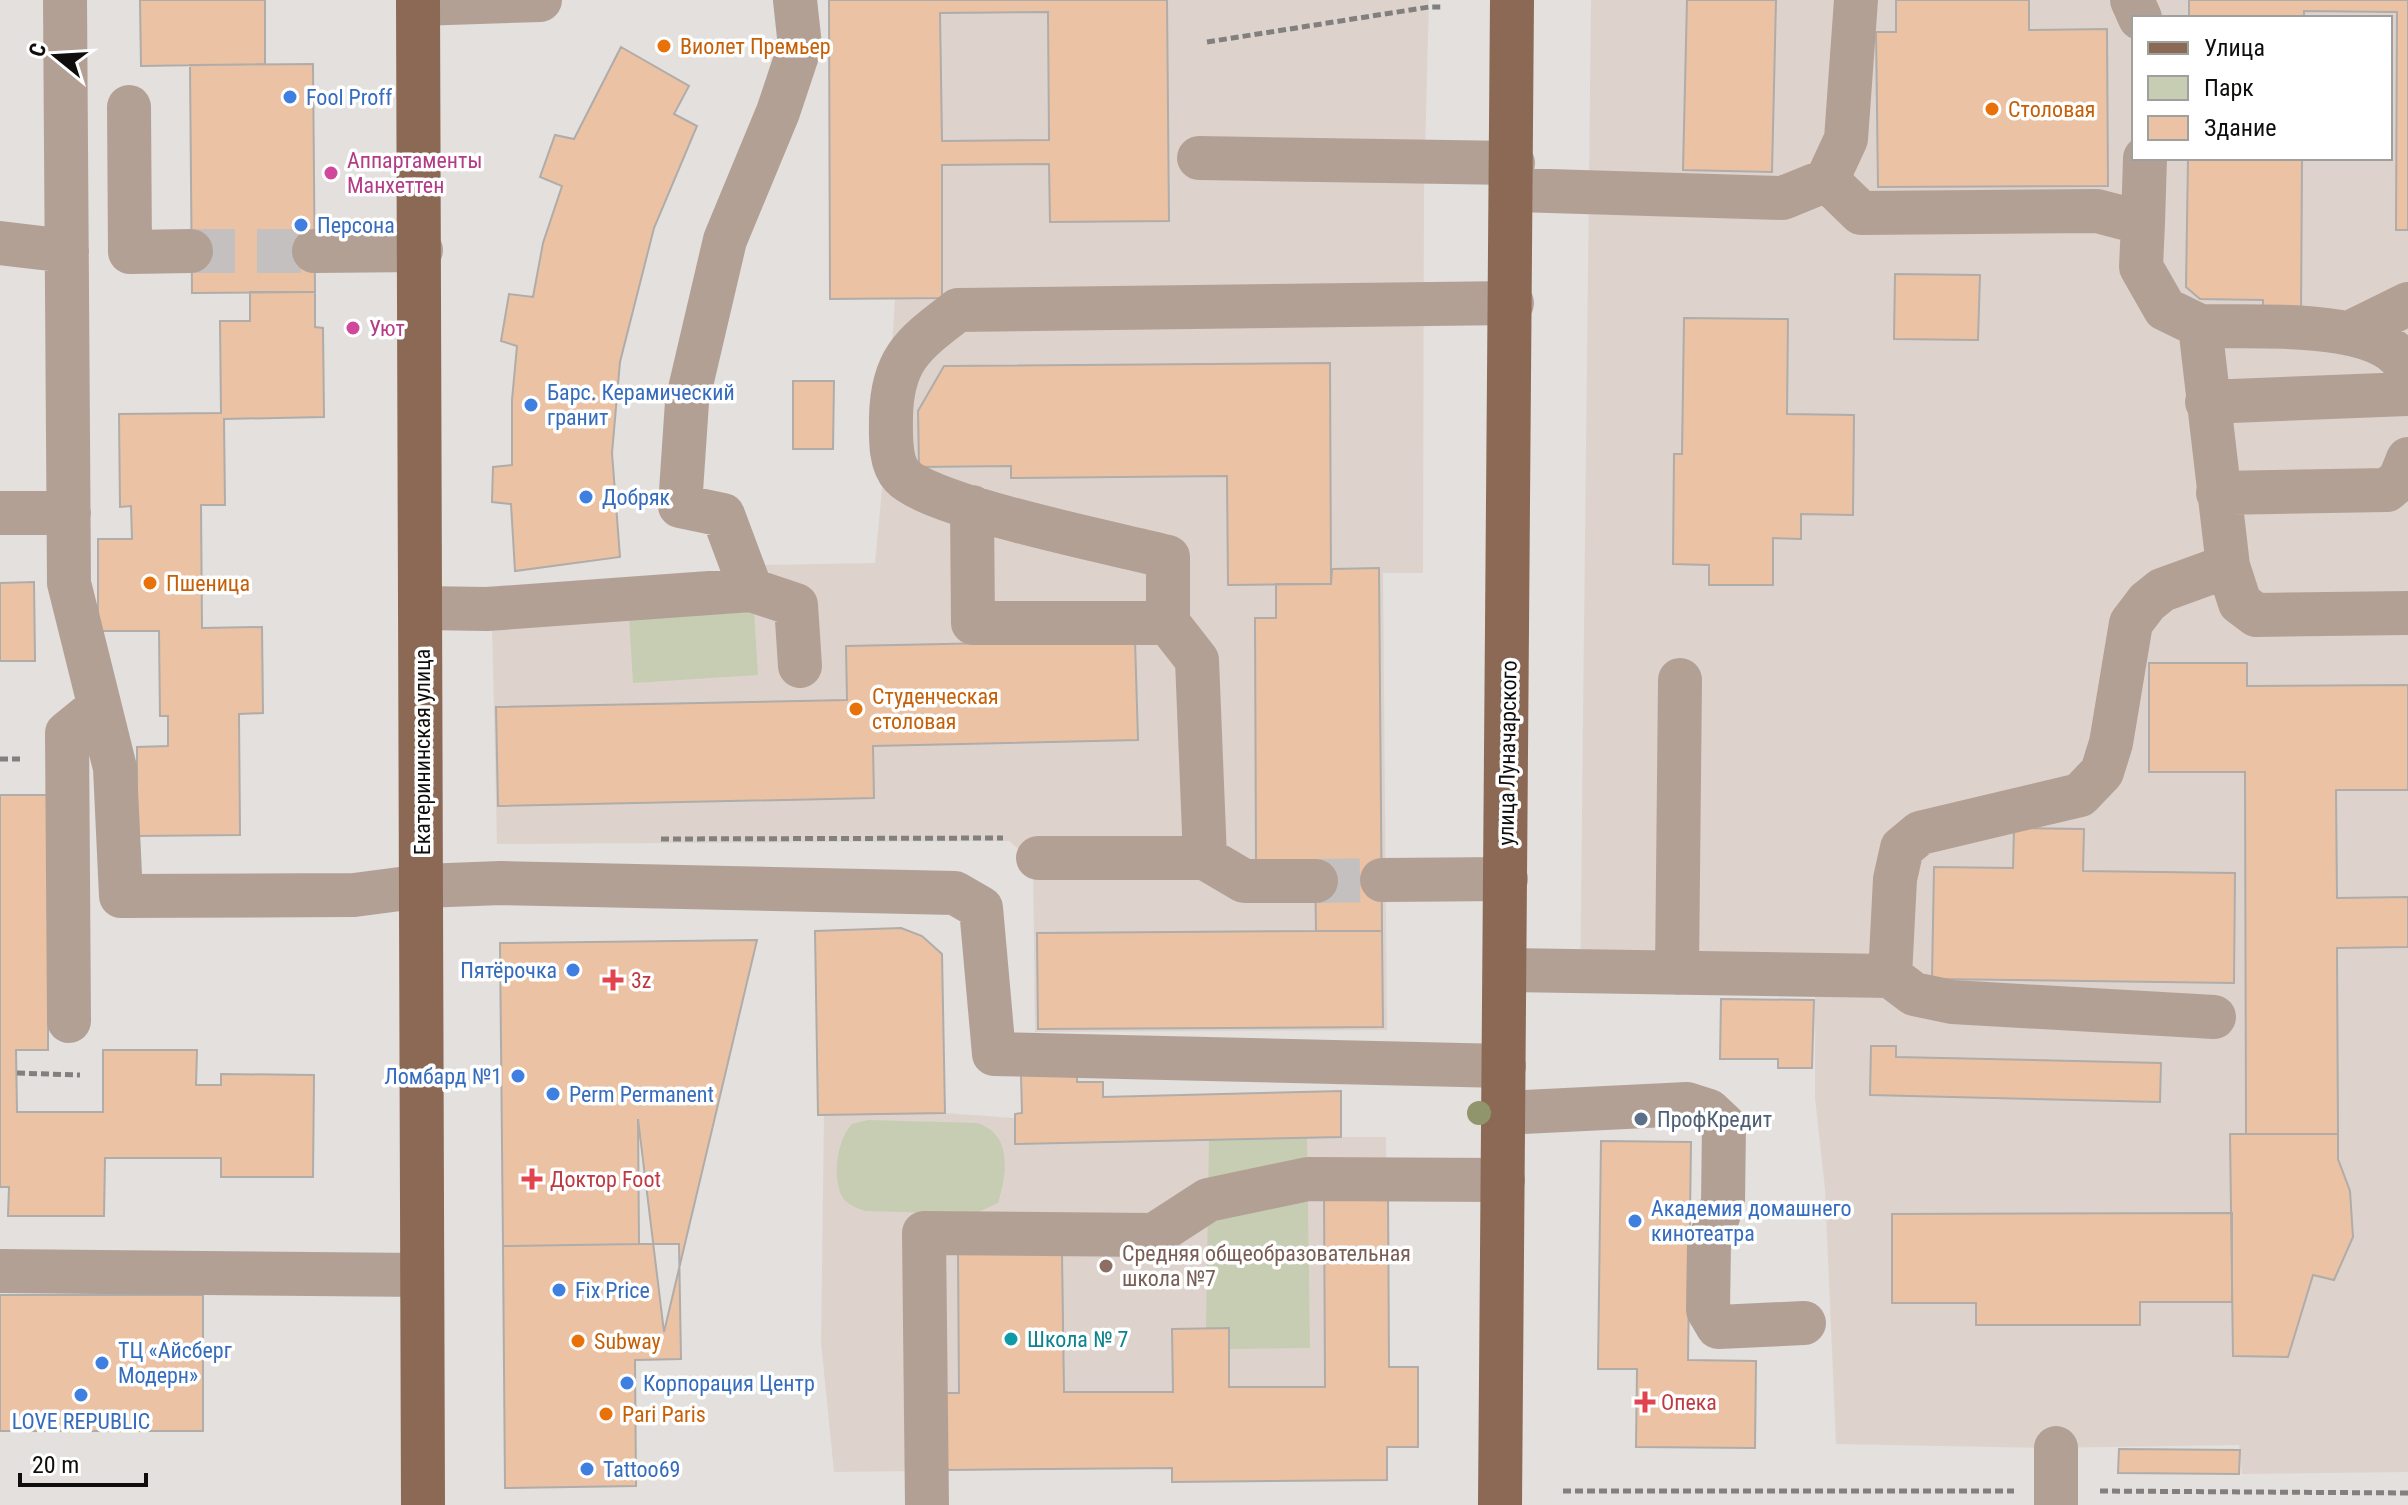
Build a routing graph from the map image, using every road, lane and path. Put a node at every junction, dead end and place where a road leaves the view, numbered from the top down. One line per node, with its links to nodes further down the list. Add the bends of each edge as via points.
1 (65, 0): 17 (lane)
2 (540, 0): 6 (lane)
3 (795, 0): 33 (lane, via 800,46 725,240 687,402 680,506 723,515)
4 (1512, 0): 12 (main road, улица Луначарского)
5 (1856, 0): 13 (lane, via 1846,139)
6 (418, 2): 16 (main road, Екатерининская улица)
7 (1444, 7): 8 (path)
8 (1207, 42)
9 (129, 107): 18 (lane, via 130,252)
10 (1199, 158): 12 (lane)
11 (2145, 160): 14 (lane)
12 (1513, 176): 13 (lane, via 1783,198); 20 (main road, улица Луначарского)
13 (1827, 180): 14 (lane, via 1861,213 2097,211)
14 (2143, 223): 22 (lane, via 2141,267 2165,309)
15 (0, 243): 17 (lane)
16 (421, 250): 19 (lane); 34 (main road, Екатерининская улица)
17 (67, 251): 31 (lane)
18 (191, 251)
19 (314, 251)
20 (1512, 303): 29 (lane, via 958,310 912,345 892,393 891,447 900,475 920,490); 42 (main road, улица Луначарского)
21 (2408, 304): 23 (lane)
22 (2200, 326): 23 (lane); 26 (lane)
23 (2351, 332): 24 (lane, via 2385,343 2405,361)
24 (2408, 374)
25 (2408, 394): 26 (lane)
26 (2207, 402): 28 (lane)
27 (2408, 459): 28 (lane, via 2400,479 2387,490)
28 (2218, 493): 32 (lane)
29 (972, 507): 36 (lane, via 1168,557); 36 (lane, via 973,623)
30 (0, 513): 31 (lane)
31 (69, 513): 39 (lane, via 69,583)
32 (2228, 566): 35 (lane, via 2240,603 2256,615); 48 (lane, via 2162,590 2131,623 2111,743 2102,772 2080,795 1920,833 1902,848 1895,879)
33 (751, 590): 34 (lane, via 487,609); 37 (lane, via 796,605)
34 (422, 608): 45 (main road, Екатерининская улица)
35 (2408, 613)
36 (1168, 623): 41 (lane, via 1197,660)
37 (800, 666)
38 (1680, 680): 47 (lane)
39 (99, 707): 45 (lane, via 115,768 121,896 354,895); 50 (lane, via 67,733)
40 (1038, 858): 41 (lane)
41 (1205, 858): 44 (lane, via 1244,881)
42 (1506, 879): 43 (lane); 46 (main road, улица Луначарского)
43 (1382, 880)
44 (1316, 881)
45 (423, 886): 51 (lane, via 501,883 955,893 981,908 994,1054); 57 (main road, Екатерининская улица)
46 (1505, 970): 47 (lane); 51 (main road, улица Луначарского)
47 (1677, 973): 48 (lane)
48 (1890, 976): 49 (lane, via 1914,994 1952,1002)
49 (2214, 1017)
50 (69, 1021)
51 (1504, 1066): 54 (main road, улица Луначарского)
52 (17, 1073): 53 (path)
53 (80, 1075)
54 (1504, 1113): 55 (main road, улица Луначарского); 58 (lane, via 1687,1104 1709,1111 1724,1125 1723,1202 1709,1243 1708,1310 1718,1327)
55 (1503, 1180): 64 (lane, via 1308,1179 1208,1200 1154,1235 924,1233); 65 (main road, улица Луначарского)
56 (0, 1271): 57 (lane)
57 (422, 1275): 63 (main road, Екатерининская улица)
58 (1804, 1323)
59 (2056, 1448): 62 (lane)
60 (1563, 1491): 62 (path)
61 (2408, 1493): 62 (path)
62 (2056, 1498)
63 (423, 1505)
64 (927, 1505)
65 (1500, 1505)

